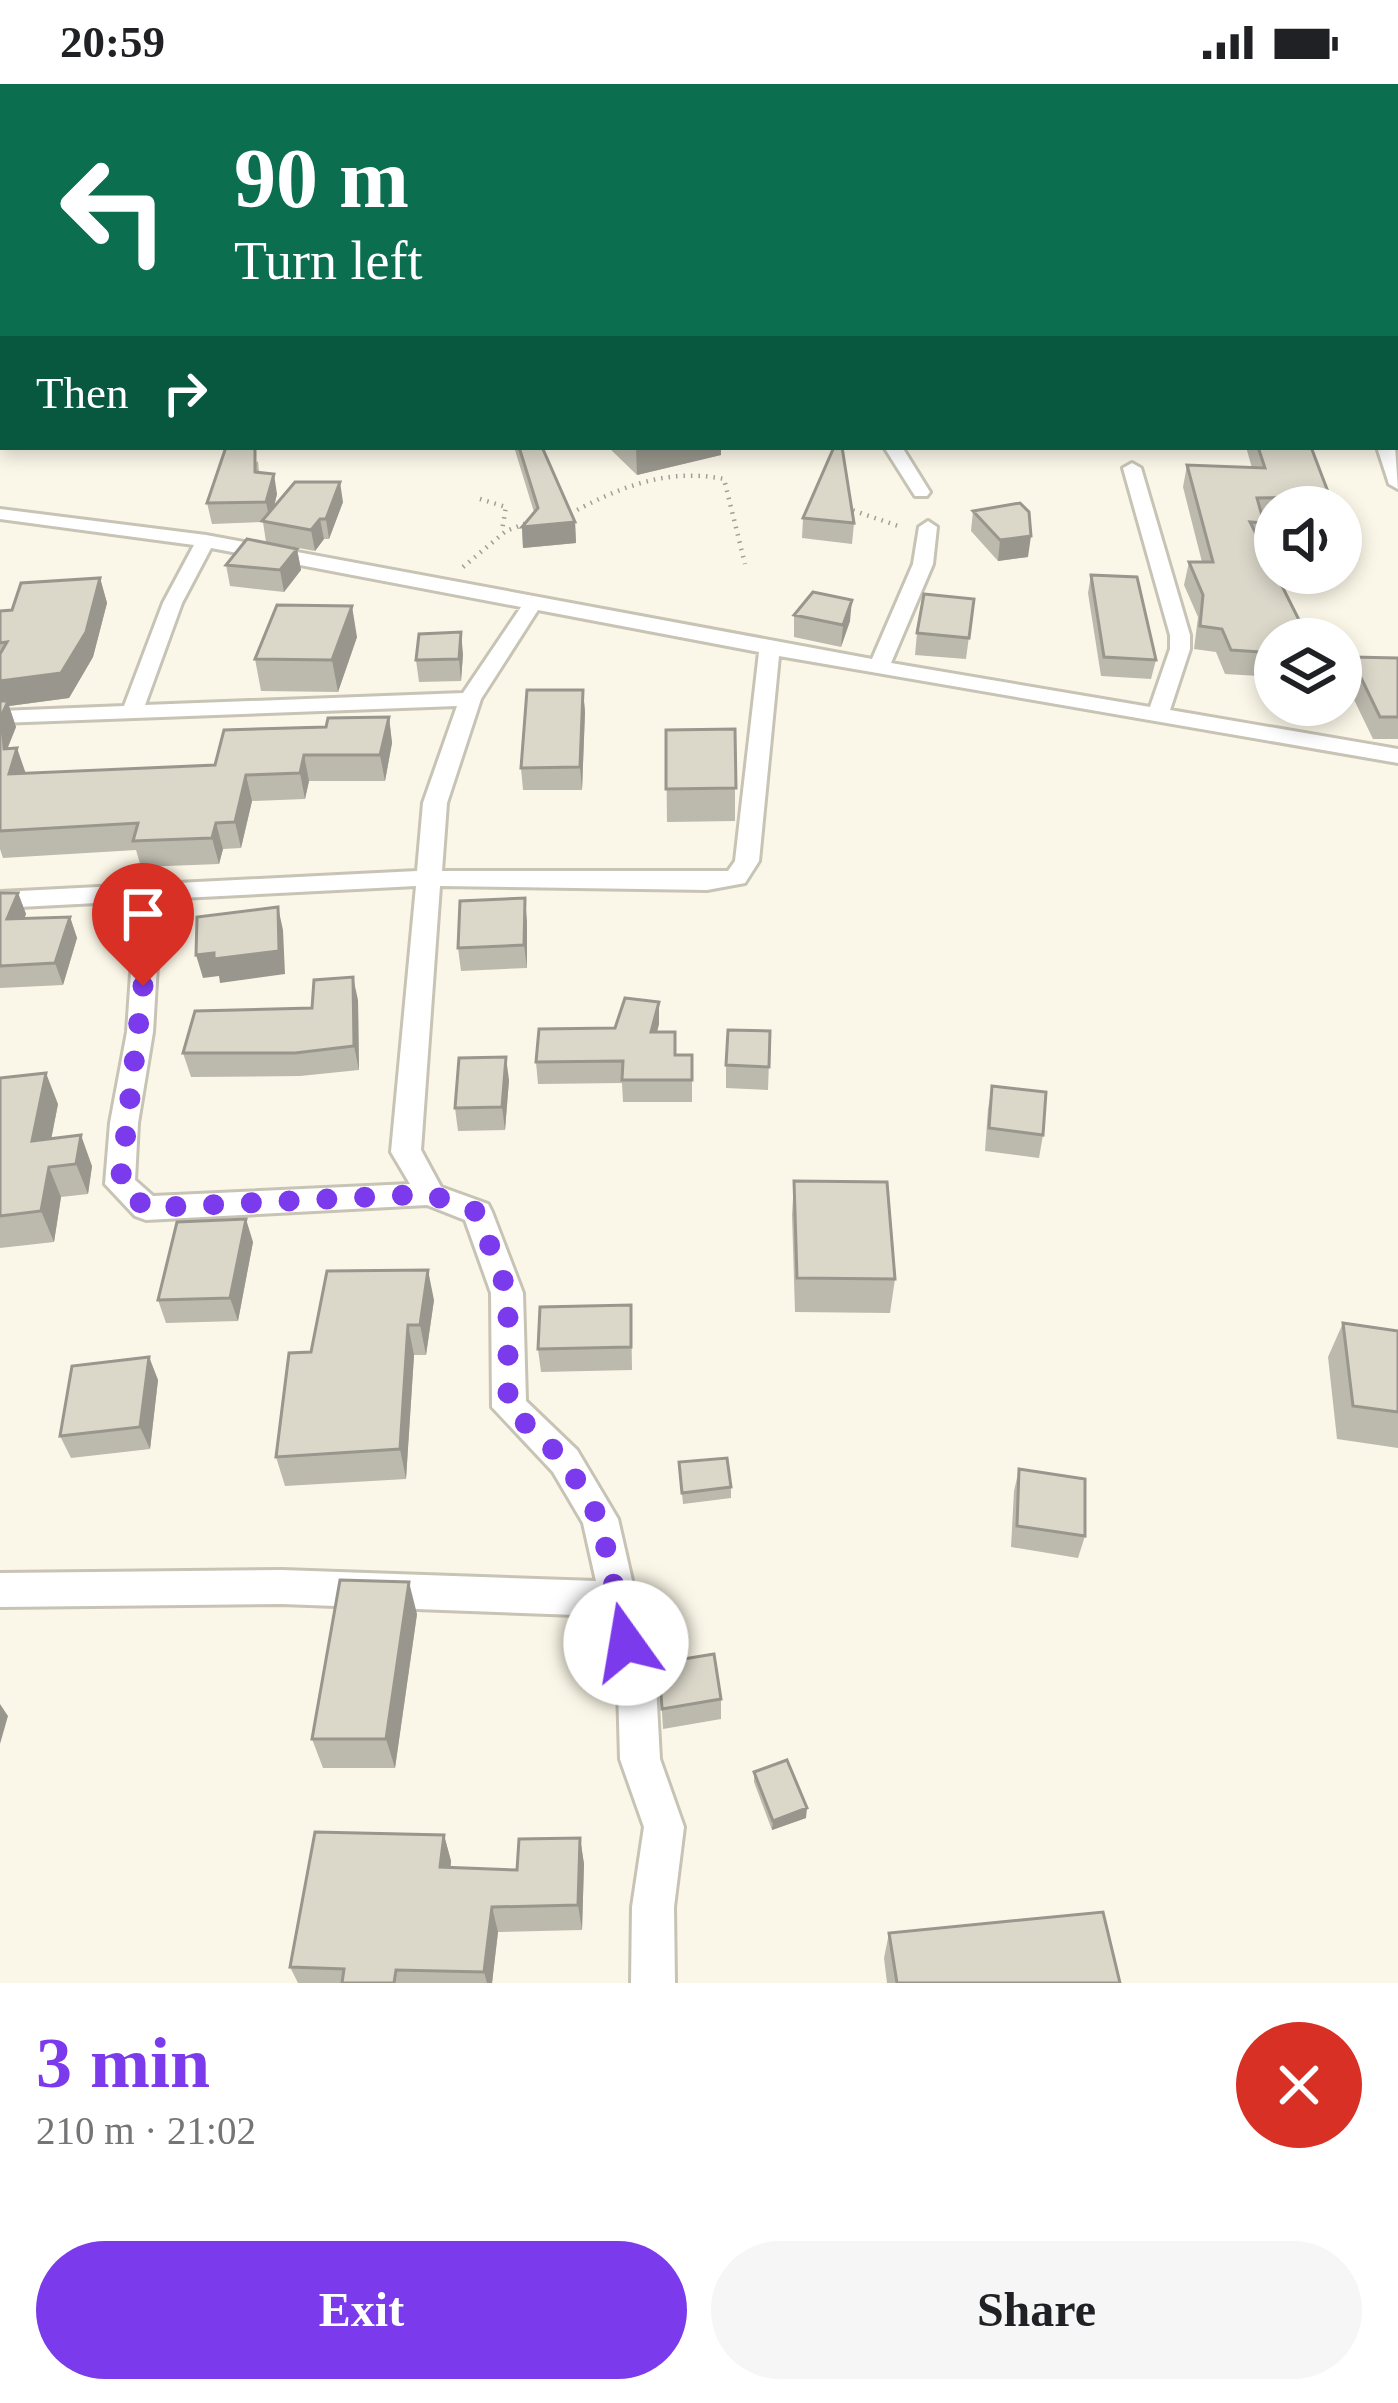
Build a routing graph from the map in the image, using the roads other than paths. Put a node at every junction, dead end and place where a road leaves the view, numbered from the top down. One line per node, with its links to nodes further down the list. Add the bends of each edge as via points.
1 (895, 450): 5 (street)
2 (1387, 450): 4 (street)
3 (1132, 468): 14 (street, via 1180,635)
4 (1398, 484)
5 (921, 492)
6 (0, 514): 8 (street)
7 (928, 530): 11 (street)
8 (206, 541): 9 (street); 13 (street, via 157,636)
9 (535, 600): 10 (street); 12 (street)
10 (770, 648): 11 (street); 17 (street, via 747,860 736,878)
11 (879, 668): 14 (street)
12 (470, 699): 13 (street); 17 (street, via 435,803)
13 (132, 712): 15 (street)
14 (1157, 717): 16 (street)
15 (0, 718)
16 (1398, 756)
17 (427, 878): 18 (street); 20 (street, via 406,1152)
18 (149, 892): 19 (street); 20 (street, via 120,1184 146,1208)
19 (0, 900)
20 (429, 1194): 22 (street, via 477,1212 508,1293 508,1407 565,1461 600,1520)
21 (0, 1590): 22 (street, via 282,1587)
22 (614, 1599): 23 (street, via 637,1686 640,1759 664,1827)
23 (653, 1983)

